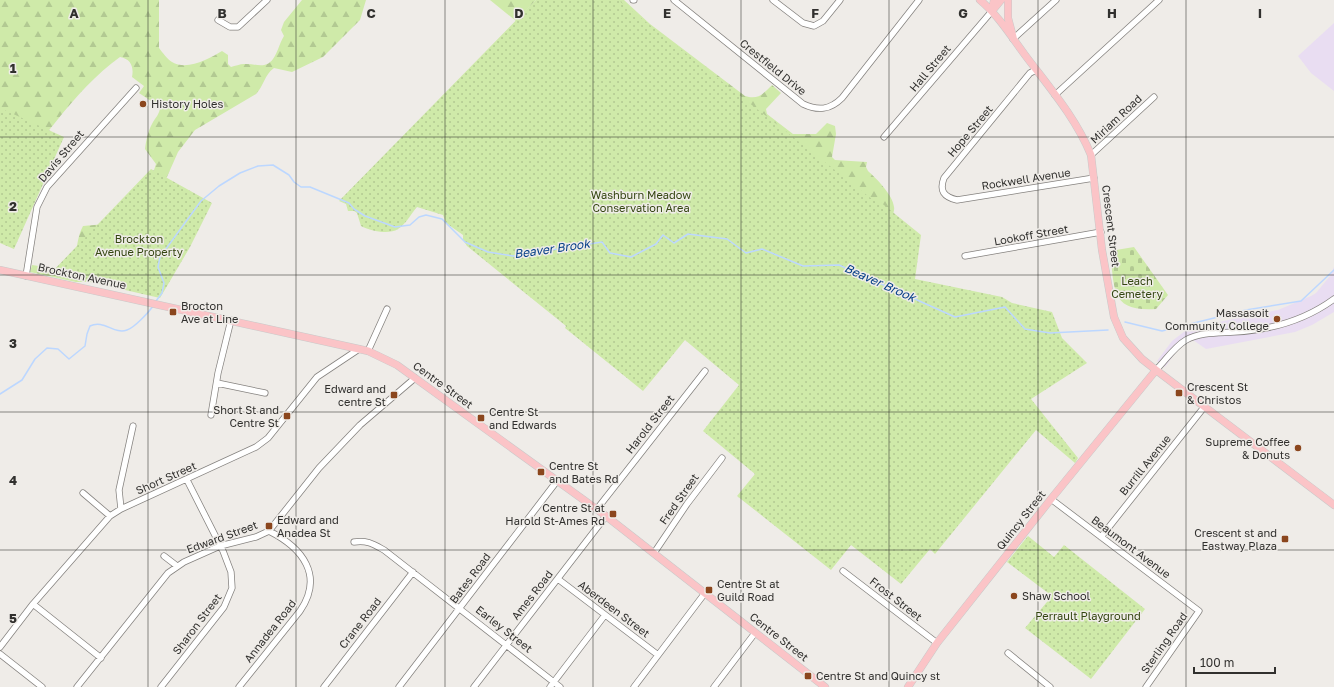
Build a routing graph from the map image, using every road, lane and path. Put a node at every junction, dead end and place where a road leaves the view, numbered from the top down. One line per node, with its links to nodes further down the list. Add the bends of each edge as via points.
1 (267, 0): 13 (street, via 238,27 230,27)
2 (674, 0): 5 (street, Crestfield Drive, via 803,104 823,109 835,105 842,98)
3 (773, 0): 4 (street, via 803,23 814,26 823,21)
4 (840, 0)
5 (919, 0)
6 (980, 0): 12 (main road, Crescent Street)
7 (994, 0): 12 (main road)
8 (1001, 0): 12 (main road)
9 (1008, 0): 14 (main road, via 1008,18)
10 (1056, 0): 14 (street)
11 (1159, 0): 17 (street)
12 (992, 11): 14 (main road, Crescent Street); 19 (street, Hall Street)
13 (218, 20)
14 (1013, 39): 15 (main road, Crescent Street)
15 (1036, 70): 17 (main road, Crescent Street); 22 (street, Hope Street, via 1030,73 944,178 942,193 947,198)
16 (136, 88): 26 (street, Davis Street, via 47,187 38,207)
17 (1055, 95): 20 (main road, Crescent Street, via 1083,136)
18 (1154, 97): 20 (street, Miriam Road)
19 (884, 138)
20 (1091, 155): 21 (main road, Crescent Street)
21 (1094, 178): 22 (street, Rockwell Avenue); 23 (main road, Crescent Street)
22 (962, 200)
23 (1101, 232): 24 (street, Lookoff Street); 33 (main road, Crescent Street, via 1108,292 1118,330 1134,351)
24 (965, 256)
25 (0, 270): 26 (main road, Brockton Avenue)
26 (26, 276): 28 (main road, Brockton Avenue)
27 (1334, 299): 33 (street, via 1308,315 1274,327 1192,337 1176,347)
28 (156, 304): 30 (main road, Centre Street)
29 (387, 309): 32 (street)
30 (231, 320): 31 (main road, Centre Street); 36 (street)
31 (359, 349): 32 (main road, Centre Street); 42 (street, Short Street, via 317,377 262,443)
32 (368, 351): 35 (main road, Centre Street, via 397,365)
33 (1156, 370): 38 (main road, Crescent Street); 45 (main road, Quincy Street)
34 (705, 371): 48 (street, Harold Street)
35 (415, 378): 43 (main road, Centre Street); 51 (street, Edward Street, via 360,425 319,468)
36 (217, 383): 37 (street); 39 (street)
37 (265, 393)
38 (1205, 406): 46 (main road, Crescent Street); 52 (street, Burrill Avenue)
39 (211, 415)
40 (133, 426): 47 (street, via 119,490)
41 (722, 458): 55 (street, Fred Street)
42 (187, 480): 47 (street, Short Street); 54 (street, Sharon Street)
43 (557, 481): 48 (main road, Centre Street); 63 (street, Bates Road)
44 (83, 493): 49 (street)
45 (1051, 499): 52 (street, Beaumont Avenue); 67 (main road, Quincy Street)
46 (1334, 505)
47 (121, 509): 49 (street, Short Street)
48 (597, 509): 50 (main road, Centre Street)
49 (110, 516): 62 (street, Short Street)
50 (606, 516): 55 (main road, Centre Street); 60 (street, Ames Road)
51 (270, 531): 54 (street, Edward Street); 78 (street, Annadea Road, via 284,538 305,562 312,585 300,611)
52 (1101, 536): 64 (street, Beaumont Avenue)
53 (354, 542): 59 (street, Earley Street, via 370,542)
54 (220, 546): 57 (street, Edward Street); 77 (street, Sharon Street, via 231,572 230,597)
55 (654, 553): 61 (main road, Centre Street)
56 (164, 556): 57 (street)
57 (177, 566): 73 (street, Edward Street, via 161,581)
58 (843, 571): 67 (street, Frost Street)
59 (412, 572): 63 (street, Earley Street); 79 (street, Crane Road)
60 (558, 579): 65 (street, Aberdeen Street); 68 (street, Ames Road)
61 (705, 593): 66 (main road, Centre Street); 72 (street)
62 (33, 604): 69 (street, Short Street); 73 (street)
63 (460, 608): 68 (street, Earley Street); 80 (street, Bates Road)
64 (1198, 611): 88 (street, Sterling Road)
65 (605, 615): 72 (street, Aberdeen Street); 74 (street)
66 (756, 633): 84 (street); 85 (main road, Centre Street)
67 (938, 643): 86 (main road, Quincy Street)
68 (507, 644): 74 (street, Earley Street); 81 (street, Ames Road)
69 (0, 648)
70 (1008, 653): 87 (street)
71 (0, 654): 75 (street)
72 (658, 656): 83 (street)
73 (101, 658): 76 (street, Edward Street)
74 (552, 685): 82 (street, Earley Street)
75 (42, 687)
76 (77, 687)
77 (161, 687)
78 (239, 687)
79 (324, 687)
80 (399, 687)
81 (474, 687)
82 (560, 687)
83 (634, 687)
84 (714, 687)
85 (825, 687)
86 (908, 687)
87 (1050, 687)
88 (1146, 687)

